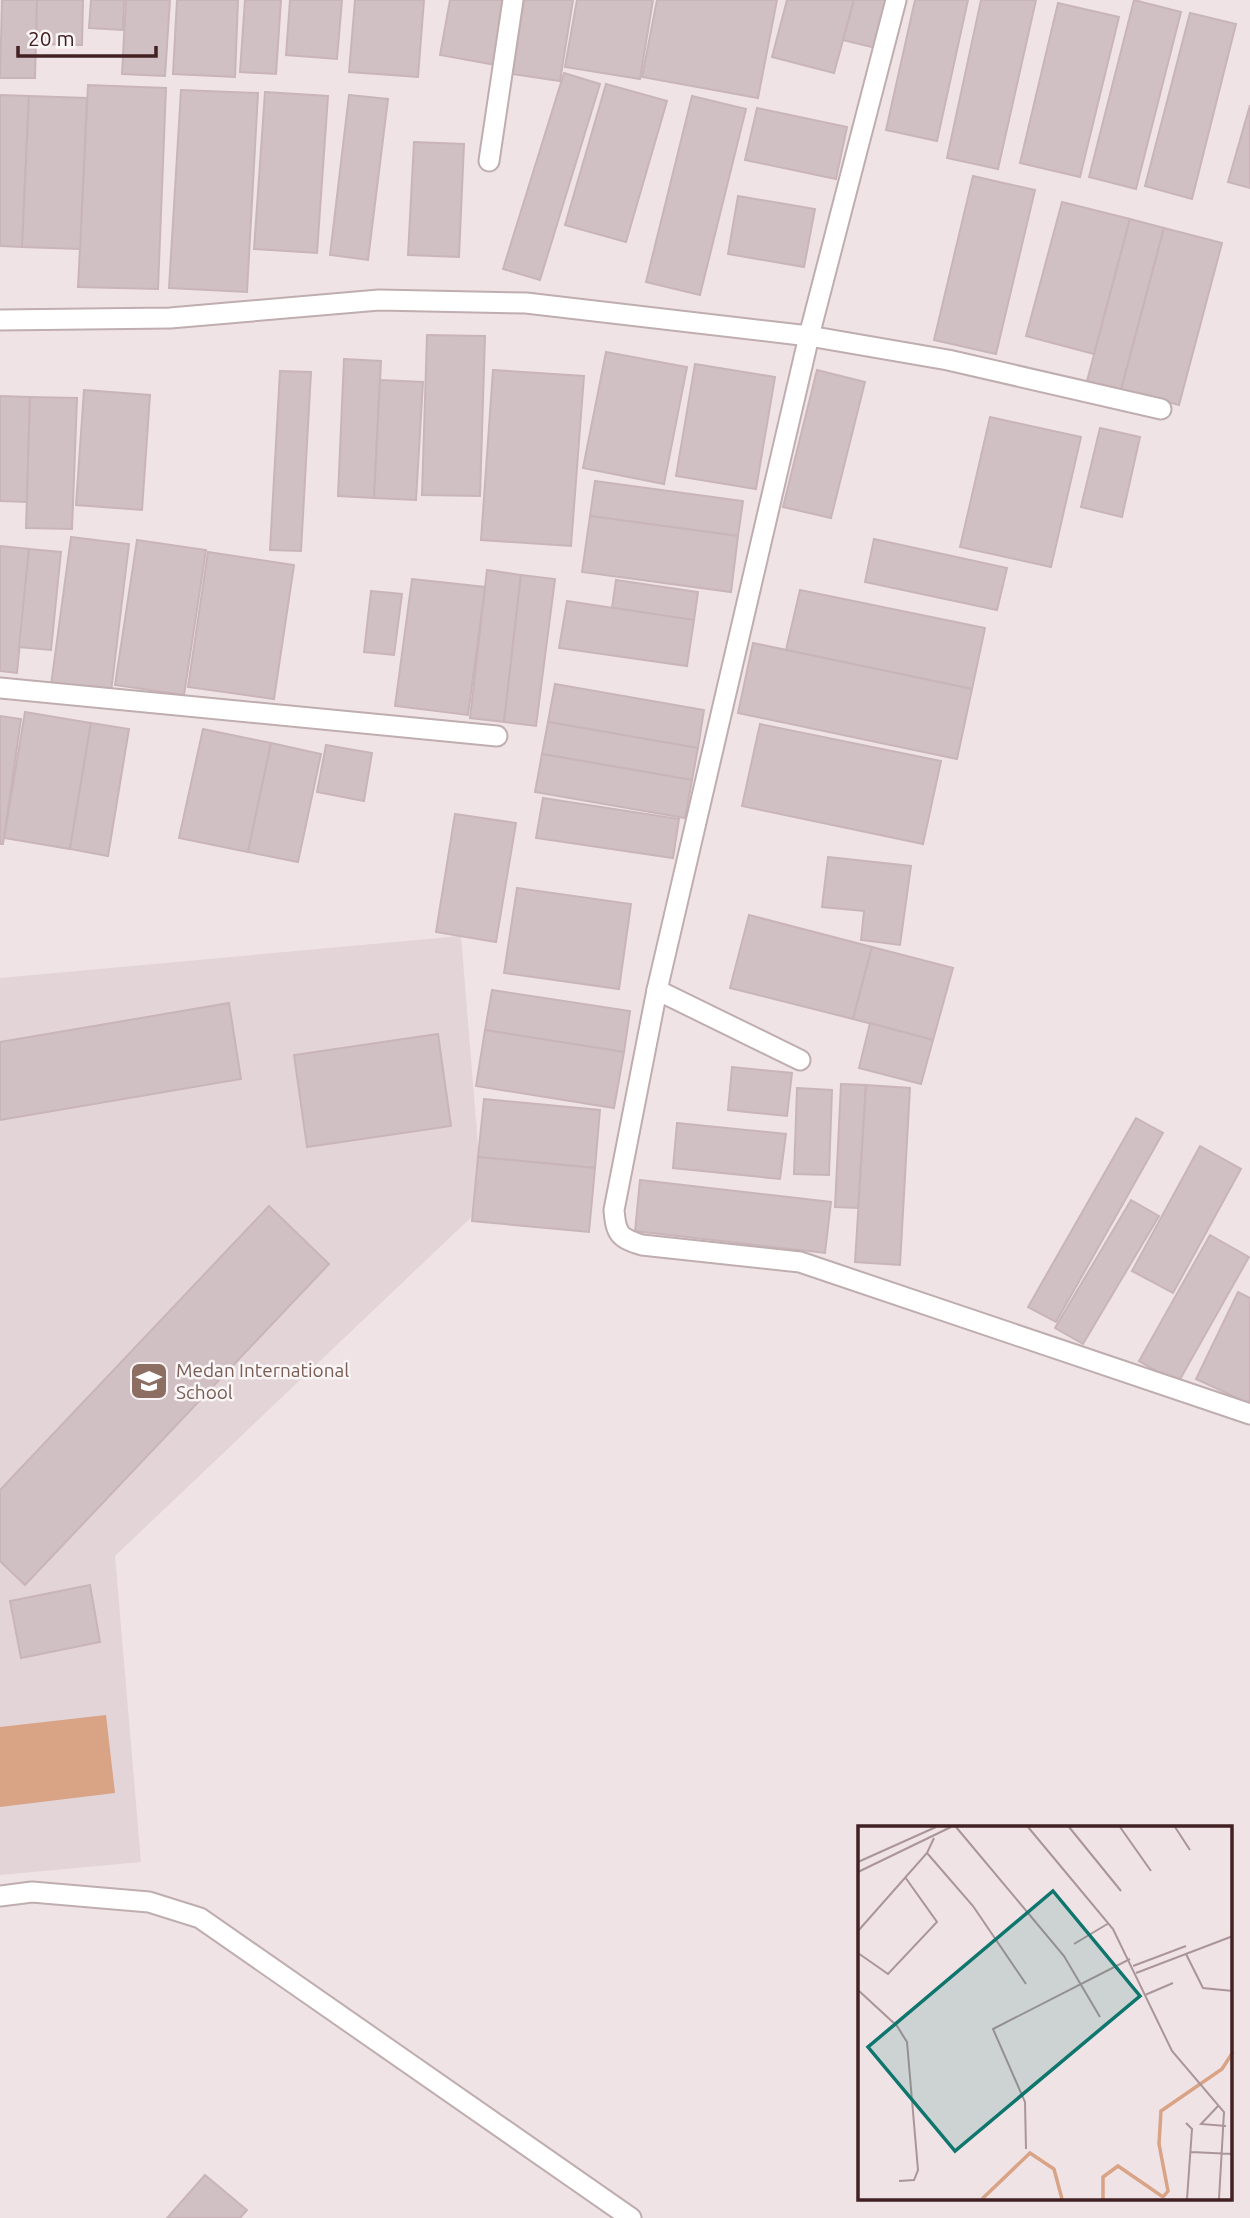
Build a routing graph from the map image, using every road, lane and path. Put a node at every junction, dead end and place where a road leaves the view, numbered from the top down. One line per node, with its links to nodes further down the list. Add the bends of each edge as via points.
1 (513, 0): 3 (street)
2 (896, 0): 5 (street)
3 (489, 162)
4 (0, 320): 5 (street, via 170,317 379,300 526,303)
5 (809, 337): 6 (street, via 948,360); 9 (street)
6 (1161, 409)
7 (0, 688): 8 (street)
8 (497, 736)
9 (657, 990): 10 (street); 11 (street, via 614,1210 616,1229 625,1240 800,1262)
10 (800, 1060)
11 (1250, 1414)
12 (0, 1896): 13 (street, via 32,1892 149,1902 200,1918)
13 (631, 2218)

